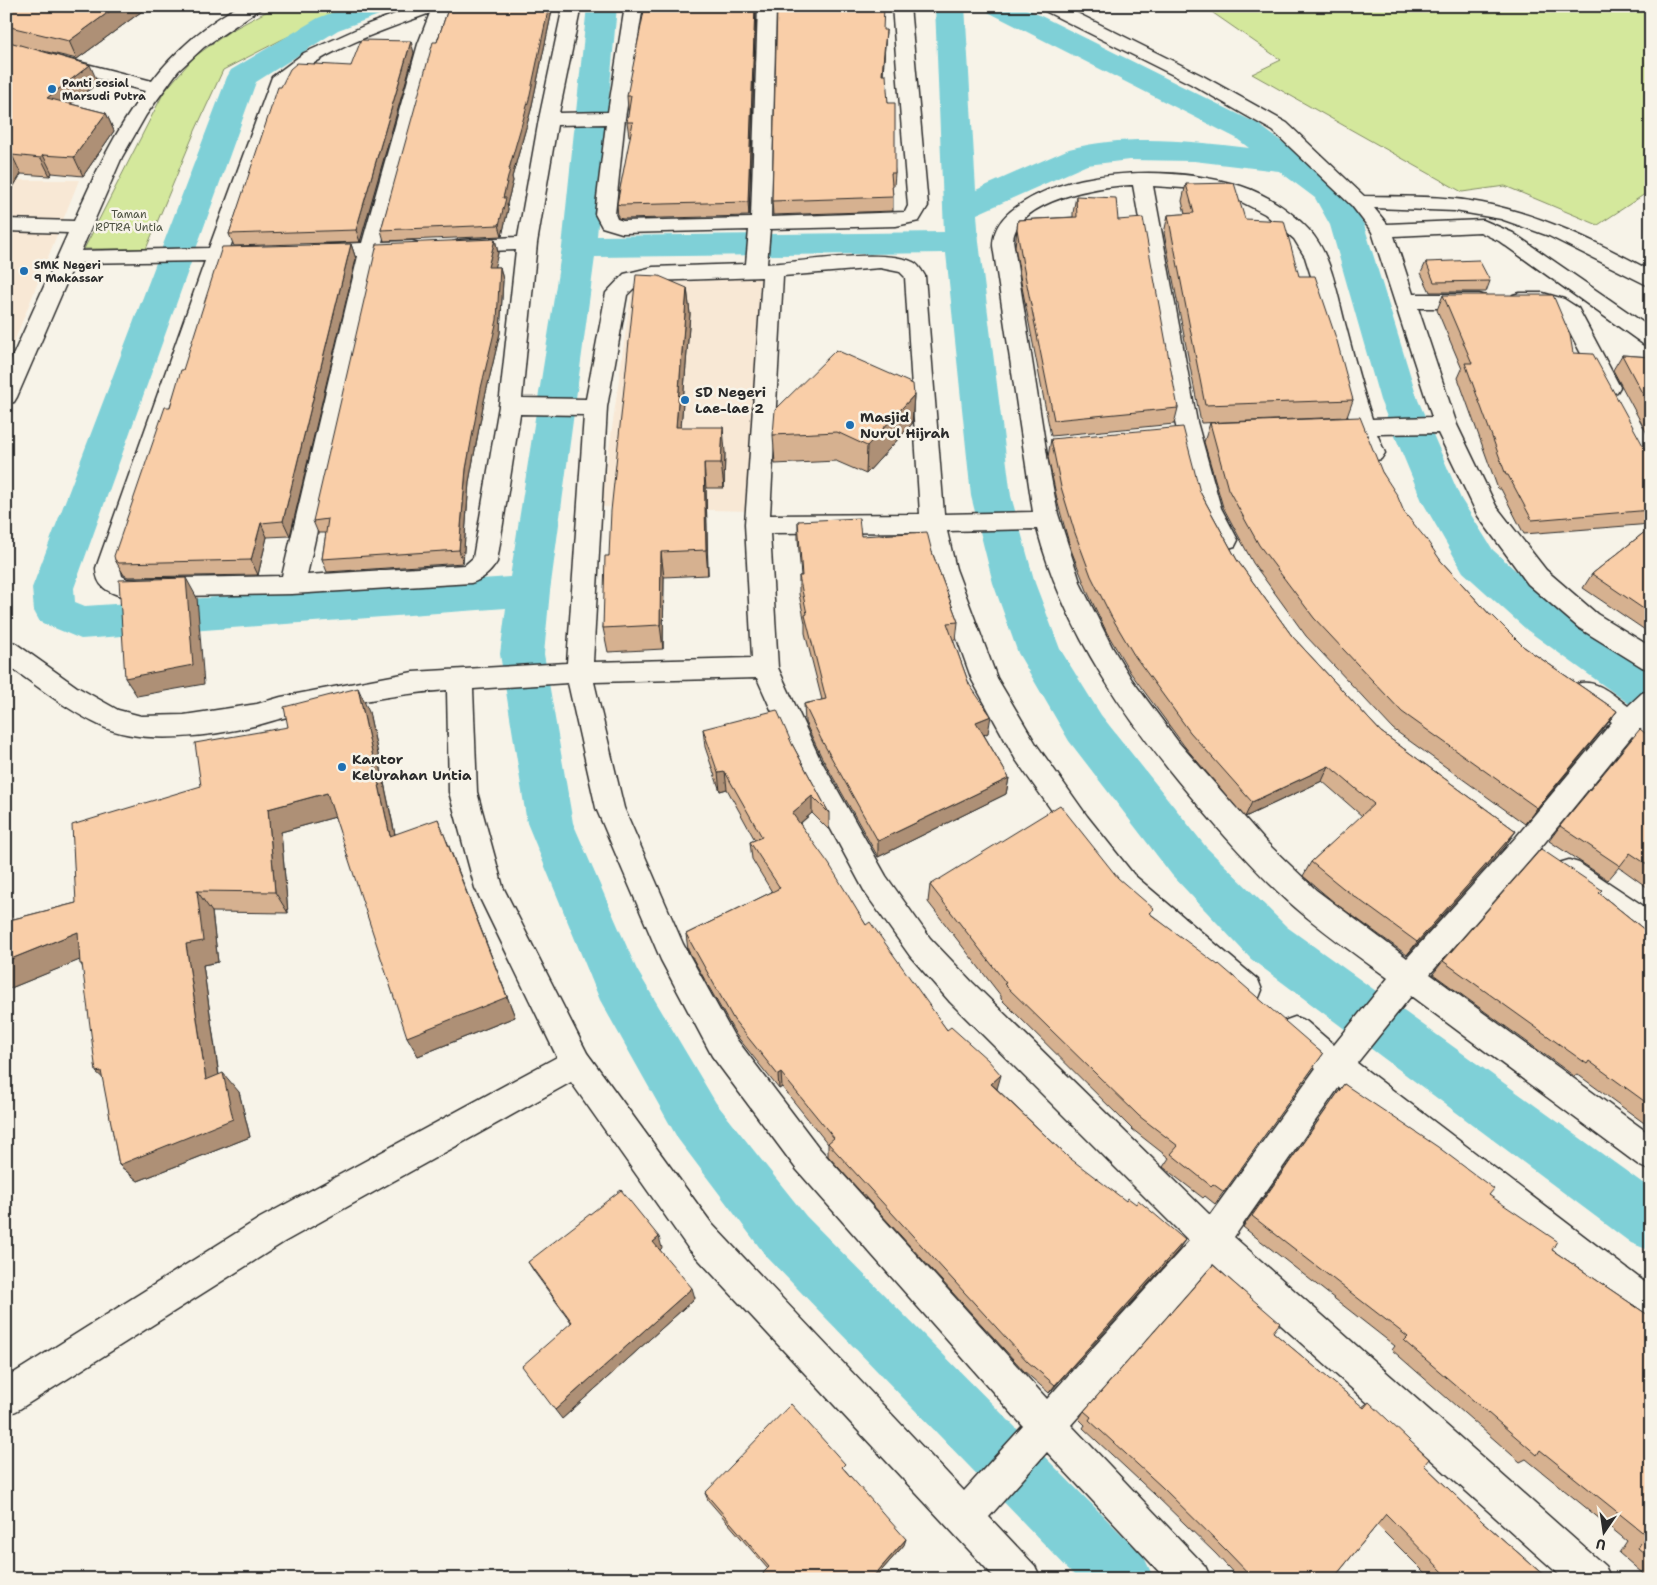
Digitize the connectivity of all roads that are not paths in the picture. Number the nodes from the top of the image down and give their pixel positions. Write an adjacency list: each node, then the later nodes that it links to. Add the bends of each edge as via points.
1 (255, 6): 12 (street, via 198,43 172,67)
2 (433, 6): 9 (street)
3 (441, 6): 22 (street, via 417,42)
4 (572, 6): 14 (street)
5 (634, 6): 13 (street)
6 (767, 6): 19 (street)
7 (901, 6): 19 (street, via 918,206 912,217)
8 (1048, 6): 16 (street, via 1196,80 1280,127)
9 (358, 36): 10 (street); 23 (street, via 312,55 278,81)
10 (387, 39)
11 (6, 48): 12 (street)
12 (156, 88): 18 (street, via 112,158)
13 (608, 118): 14 (street); 19 (street, via 605,214 609,223 622,227)
14 (548, 119): 21 (street)
15 (1142, 180): 34 (street, via 1193,182 1242,192 1270,207 1305,238 1319,269); 37 (street, via 1081,184 1057,192 1018,216 1004,234 1003,246 1043,447); 40 (street, via 1189,434 1209,508)
16 (1359, 202): 20 (street); 26 (street, via 1456,205 1500,214 1544,227 1606,254)
17 (6, 226): 18 (street)
18 (80, 227): 24 (street)
19 (760, 230): 25 (street)
20 (1382, 231): 27 (street); 28 (street, via 1483,226 1506,238)
21 (527, 243): 22 (street); 30 (street)
22 (370, 249): 23 (street); 41 (street)
23 (211, 255): 24 (street); 41 (street, via 108,568 108,577 124,588)
24 (69, 257): 29 (street)
25 (762, 267): 31 (street, via 653,274 631,279 617,293); 38 (street, via 880,262 907,267 914,276); 39 (street)
26 (1651, 280)
27 (1404, 301): 32 (street, via 1543,300 1557,304 1570,313); 33 (street)
28 (1651, 339)
29 (6, 397)
30 (510, 406): 31 (street); 41 (street, via 485,562 480,568 470,574)
31 (573, 407): 45 (street)
32 (1620, 408)
33 (1436, 425): 34 (street); 43 (street, via 1486,510 1537,577 1588,621)
34 (1362, 426): 35 (street); 36 (street)
35 (1323, 428)
36 (1380, 472)
37 (1047, 520): 38 (street); 51 (street, via 1080,613 1115,676 1162,741 1248,842)
38 (942, 523): 39 (street); 52 (street, via 944,569 985,680 1026,752 1076,824 1124,884 1272,1011)
39 (757, 524): 44 (street)
40 (1238, 562)
41 (292, 585)
42 (6, 650): 47 (street, via 68,694 111,719 141,726 184,726 257,715 413,682)
43 (1651, 660)
44 (764, 668): 45 (street); 55 (street, via 808,761 872,877 920,947 960,992)
45 (568, 673): 47 (street); 58 (street, via 610,808 671,951 724,1046 808,1159)
46 (1566, 678): 48 (street)
47 (471, 679): 53 (street, via 463,792 490,888)
48 (1643, 716): 49 (street)
49 (1519, 838): 50 (street); 51 (street)
50 (1651, 927)
51 (1401, 986): 52 (street); 54 (street)
52 (1340, 1061): 55 (street); 56 (street)
53 (576, 1063): 57 (street, via 272,1230); 59 (street, via 700,1236)
54 (1651, 1155)
55 (1212, 1240): 58 (street); 62 (street)
56 (1651, 1308)
57 (6, 1398)
58 (1036, 1438): 59 (street); 61 (street)
59 (973, 1507): 60 (street)
60 (1022, 1579)
61 (1192, 1579)
62 (1592, 1579)

